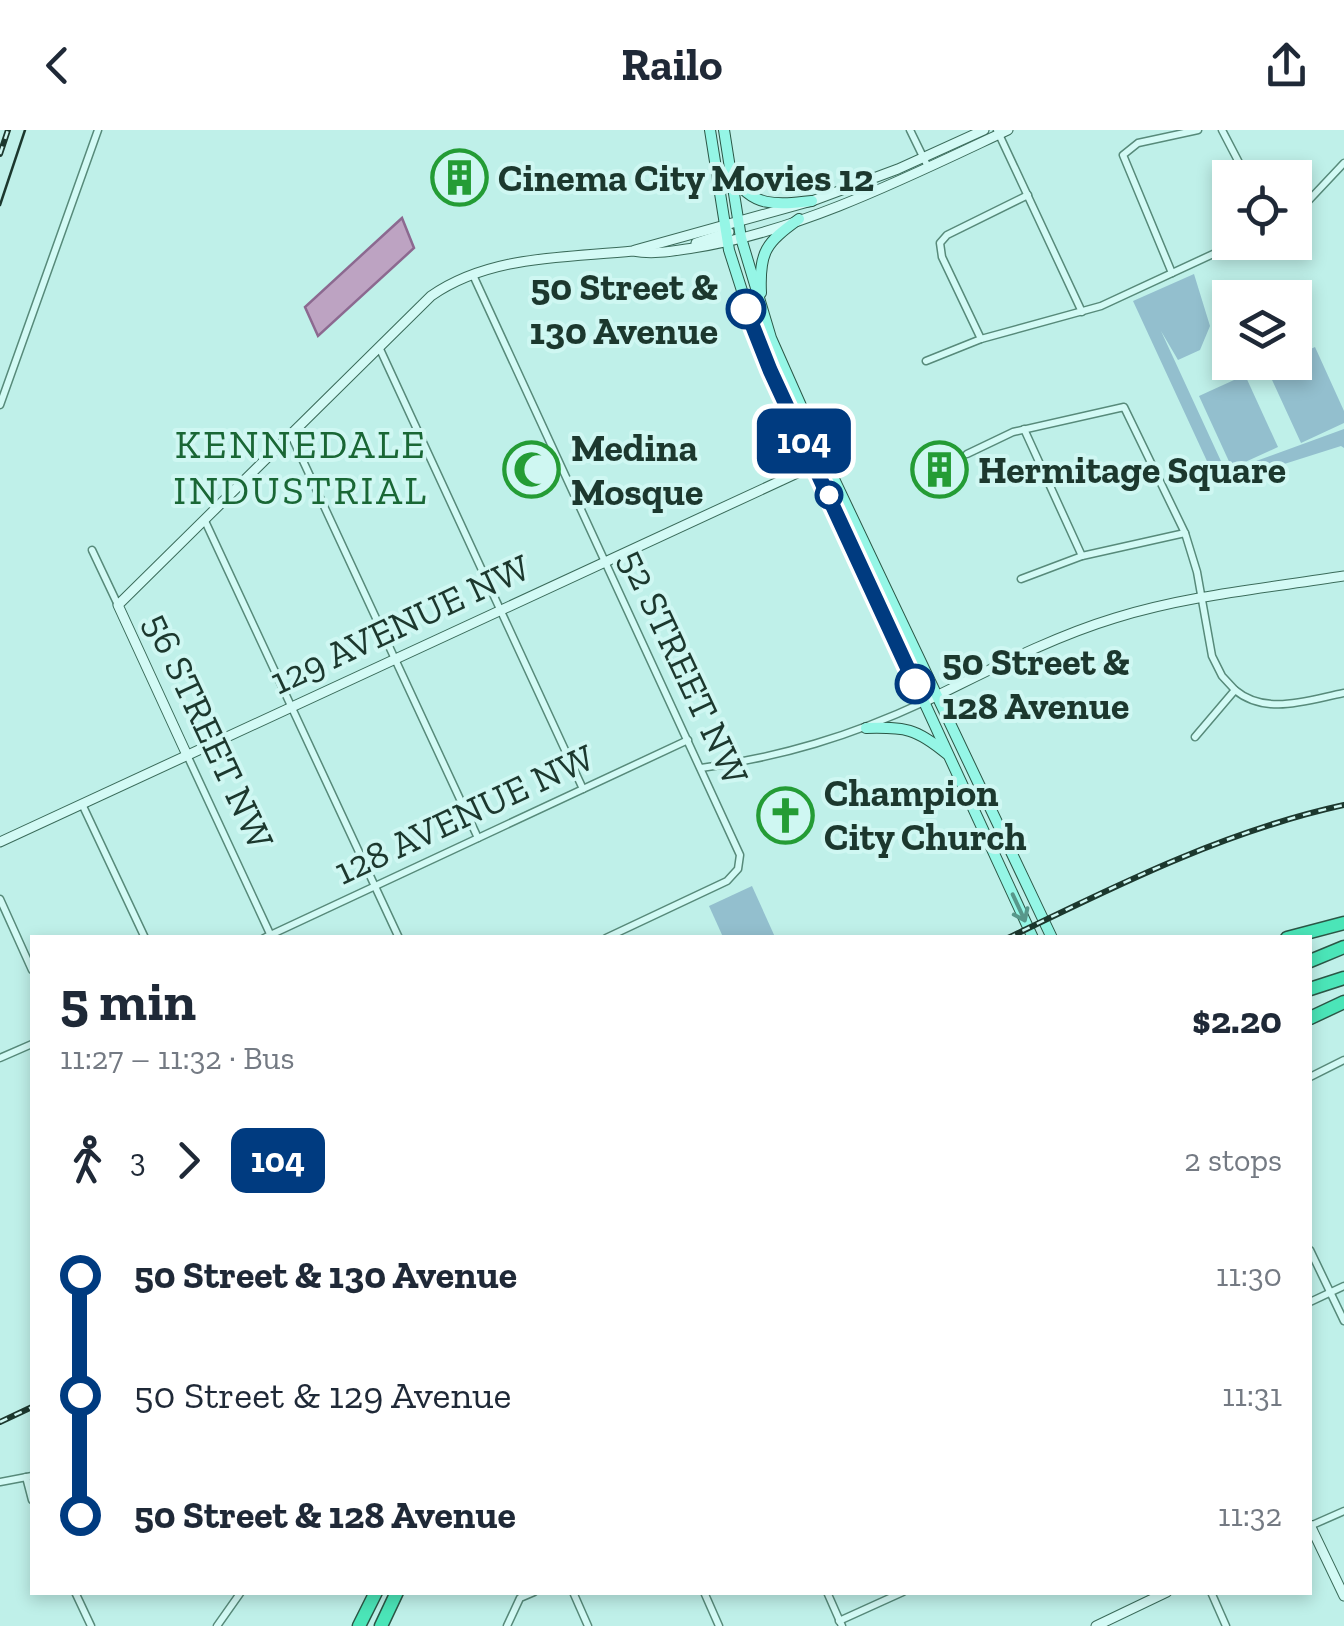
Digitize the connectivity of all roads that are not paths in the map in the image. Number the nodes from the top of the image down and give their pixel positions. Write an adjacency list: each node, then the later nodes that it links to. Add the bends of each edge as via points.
1 (98, 130): 29 (street)
2 (710, 130): 18 (main road)
3 (724, 130): 12 (main road)
4 (910, 130): 10 (street)
5 (984, 130): 10 (street)
6 (1198, 130): 22 (street, via 1125,151)
7 (1222, 130): 9 (street)
8 (1002, 131): 10 (street); 13 (street)
9 (1238, 160)
10 (926, 163): 15 (street); 16 (street)
11 (1344, 163): 14 (street)
12 (729, 167): 15 (main road, via 742,190 758,201); 17 (main road)
13 (1028, 196): 25 (street); 26 (street, via 940,243)
14 (1312, 198)
15 (812, 202): 17 (street)
16 (798, 219): 19 (street); 24 (main road, via 767,245 760,266)
17 (738, 224): 18 (street); 19 (main road)
18 (726, 234): 19 (street); 20 (street); 20 (street, via 685,249); 33 (main road, via 759,344)
19 (741, 238): 24 (main road)
20 (632, 252): 23 (street, via 532,260)
21 (1212, 254): 22 (street)
22 (1172, 273): 25 (street)
23 (472, 274): 27 (street, via 431,296); 38 (street, 52 STREET NW)
24 (762, 309): 33 (main road)
25 (1082, 312): 26 (street)
26 (981, 339): 28 (street)
27 (379, 347): 31 (street); 43 (street)
28 (926, 362)
29 (0, 406)
30 (1024, 429): 32 (street); 35 (street, via 1124,406); 37 (street)
31 (291, 434): 34 (street); 44 (street)
32 (968, 454)
33 (820, 462): 38 (street, 129 AVENUE NW); 47 (main road); 48 (main road)
34 (205, 520): 42 (street); 49 (street)
35 (1185, 534): 37 (street); 41 (street)
36 (92, 550): 42 (street, 56 STREET NW)
37 (1082, 556): 40 (street)
38 (606, 562): 43 (street, 129 AVENUE NW); 52 (street, 52 STREET NW)
39 (1344, 576): 41 (street)
40 (1021, 580)
41 (1203, 599): 45 (street, via 1215,664); 47 (street, via 1092,625)
42 (118, 605): 53 (street, 56 STREET NW)
43 (501, 611): 44 (street, 129 AVENUE NW); 56 (street)
44 (396, 658): 49 (street, 129 AVENUE NW); 58 (street)
45 (1235, 690): 46 (street, via 1272,705); 51 (street)
46 (1344, 693)
47 (936, 696): 48 (street); 69 (main road)
48 (924, 702): 50 (street); 54 (main road)
49 (292, 707): 53 (street, 129 AVENUE NW); 60 (street)
50 (866, 728): 54 (main road, via 914,730); 55 (street, via 776,756)
51 (1196, 737)
52 (688, 740): 55 (street, 52 STREET NW); 56 (street, 128 AVENUE NW)
53 (187, 755): 57 (street, 129 AVENUE NW); 64 (street, 56 STREET NW)
54 (949, 756): 68 (main road, one-way to 68)
55 (701, 768): 67 (street, 52 STREET NW, via 740,867 727,881)
56 (583, 789): 58 (street, 128 AVENUE NW)
57 (82, 804): 59 (street, 129 AVENUE NW); 63 (street)
58 (478, 838): 60 (street, 128 AVENUE NW)
59 (0, 842)
60 (375, 886): 65 (street, 128 AVENUE NW); 66 (street)
61 (0, 898): 73 (street)
62 (1344, 923): 70 (highway)
63 (143, 935)
64 (268, 935)
65 (270, 935)
66 (398, 935)
67 (612, 935)
68 (1032, 935)
69 (1051, 935)
70 (1298, 935)
71 (1344, 947): 72 (highway)
72 (1312, 959)
73 (30, 966)
74 (1344, 978): 75 (highway)
75 (1312, 988)
76 (1344, 1002): 77 (highway)
77 (1312, 1017)
78 (30, 1045): 79 (street)
79 (0, 1058)
80 (1344, 1060): 81 (street)
81 (1312, 1075)
82 (1312, 1254): 84 (street)
83 (1344, 1286): 84 (street)
84 (1330, 1293): 85 (street); 86 (street)
85 (1312, 1301)
86 (1344, 1321)
87 (29, 1476): 88 (street)
88 (0, 1482)
89 (1344, 1511): 90 (street)
90 (1312, 1524)
91 (1312, 1529): 103 (street)
92 (76, 1595): 106 (street)
93 (239, 1595): 107 (street)
94 (374, 1595): 108 (highway)
95 (396, 1595): 109 (highway)
96 (527, 1595): 110 (street)
97 (573, 1595): 111 (street)
98 (705, 1595): 112 (street)
99 (827, 1595): 104 (street)
100 (897, 1595): 104 (street)
101 (1161, 1595): 105 (street)
102 (1211, 1595): 113 (street)
103 (1344, 1596)
104 (840, 1623)
105 (1100, 1625)
106 (90, 1626)
107 (217, 1626)
108 (359, 1626)
109 (380, 1626)
110 (507, 1626)
111 (588, 1626)
112 (719, 1626)
113 (1226, 1626)

